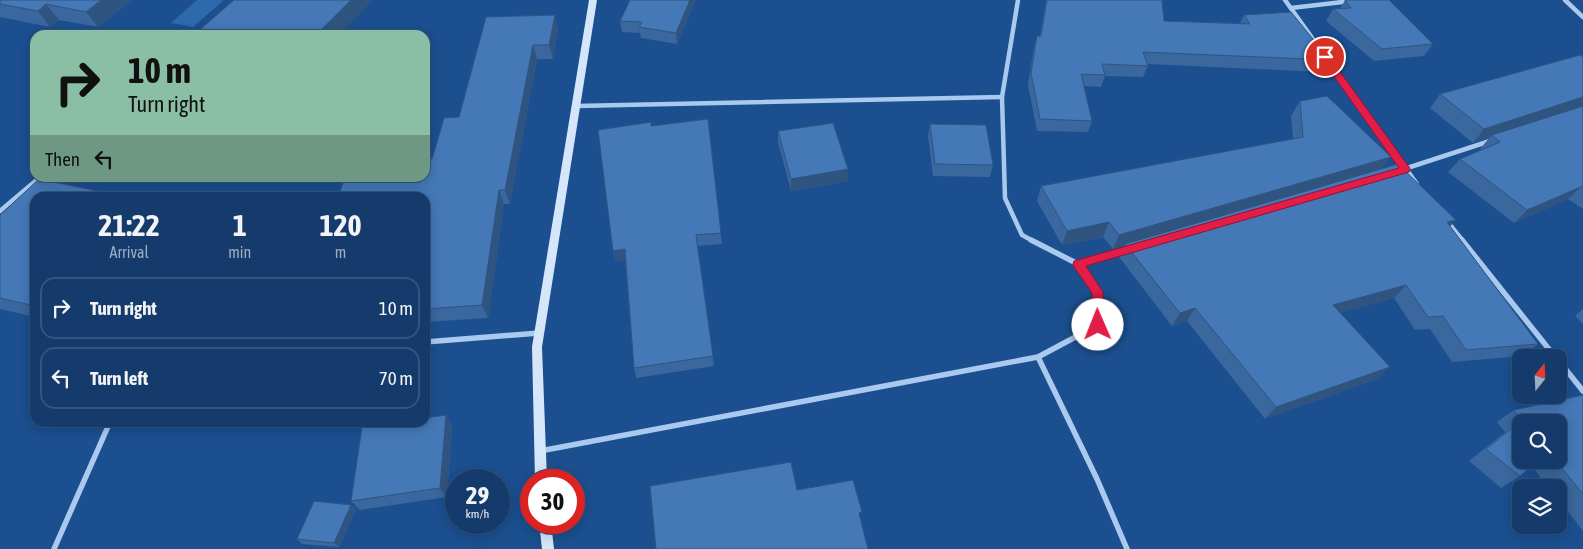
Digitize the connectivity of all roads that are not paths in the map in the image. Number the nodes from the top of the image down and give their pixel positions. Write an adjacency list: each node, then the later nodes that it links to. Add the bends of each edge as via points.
1 (593, 0): 11 (street)
2 (1018, 0): 10 (street)
3 (1285, 0): 6 (street)
4 (1360, 0): 6 (street)
5 (1565, 0): 7 (street)
6 (1291, 8): 8 (street)
7 (1583, 17)
8 (1319, 48)
9 (1325, 57): 13 (street)
10 (1002, 97): 11 (street); 20 (street, via 1006,198 1022,234)
11 (576, 106): 21 (street)
12 (1499, 138): 13 (street)
13 (1405, 169): 14 (street); 16 (street)
14 (1396, 172)
15 (34, 182): 17 (street)
16 (1423, 192)
17 (0, 212)
18 (1442, 214): 23 (street)
19 (1134, 248): 20 (street)
20 (1078, 264): 24 (street, via 1098,292 1098,325)
21 (540, 333): 22 (street); 28 (street, via 537,347)
22 (430, 342)
23 (1549, 349)
24 (1038, 357): 28 (street); 33 (street)
25 (1568, 372): 26 (street)
26 (1583, 391)
27 (108, 427): 31 (street)
28 (540, 451): 29 (street)
29 (541, 469)
30 (546, 534): 32 (street)
31 (54, 549)
32 (548, 549)
33 (1127, 549)

